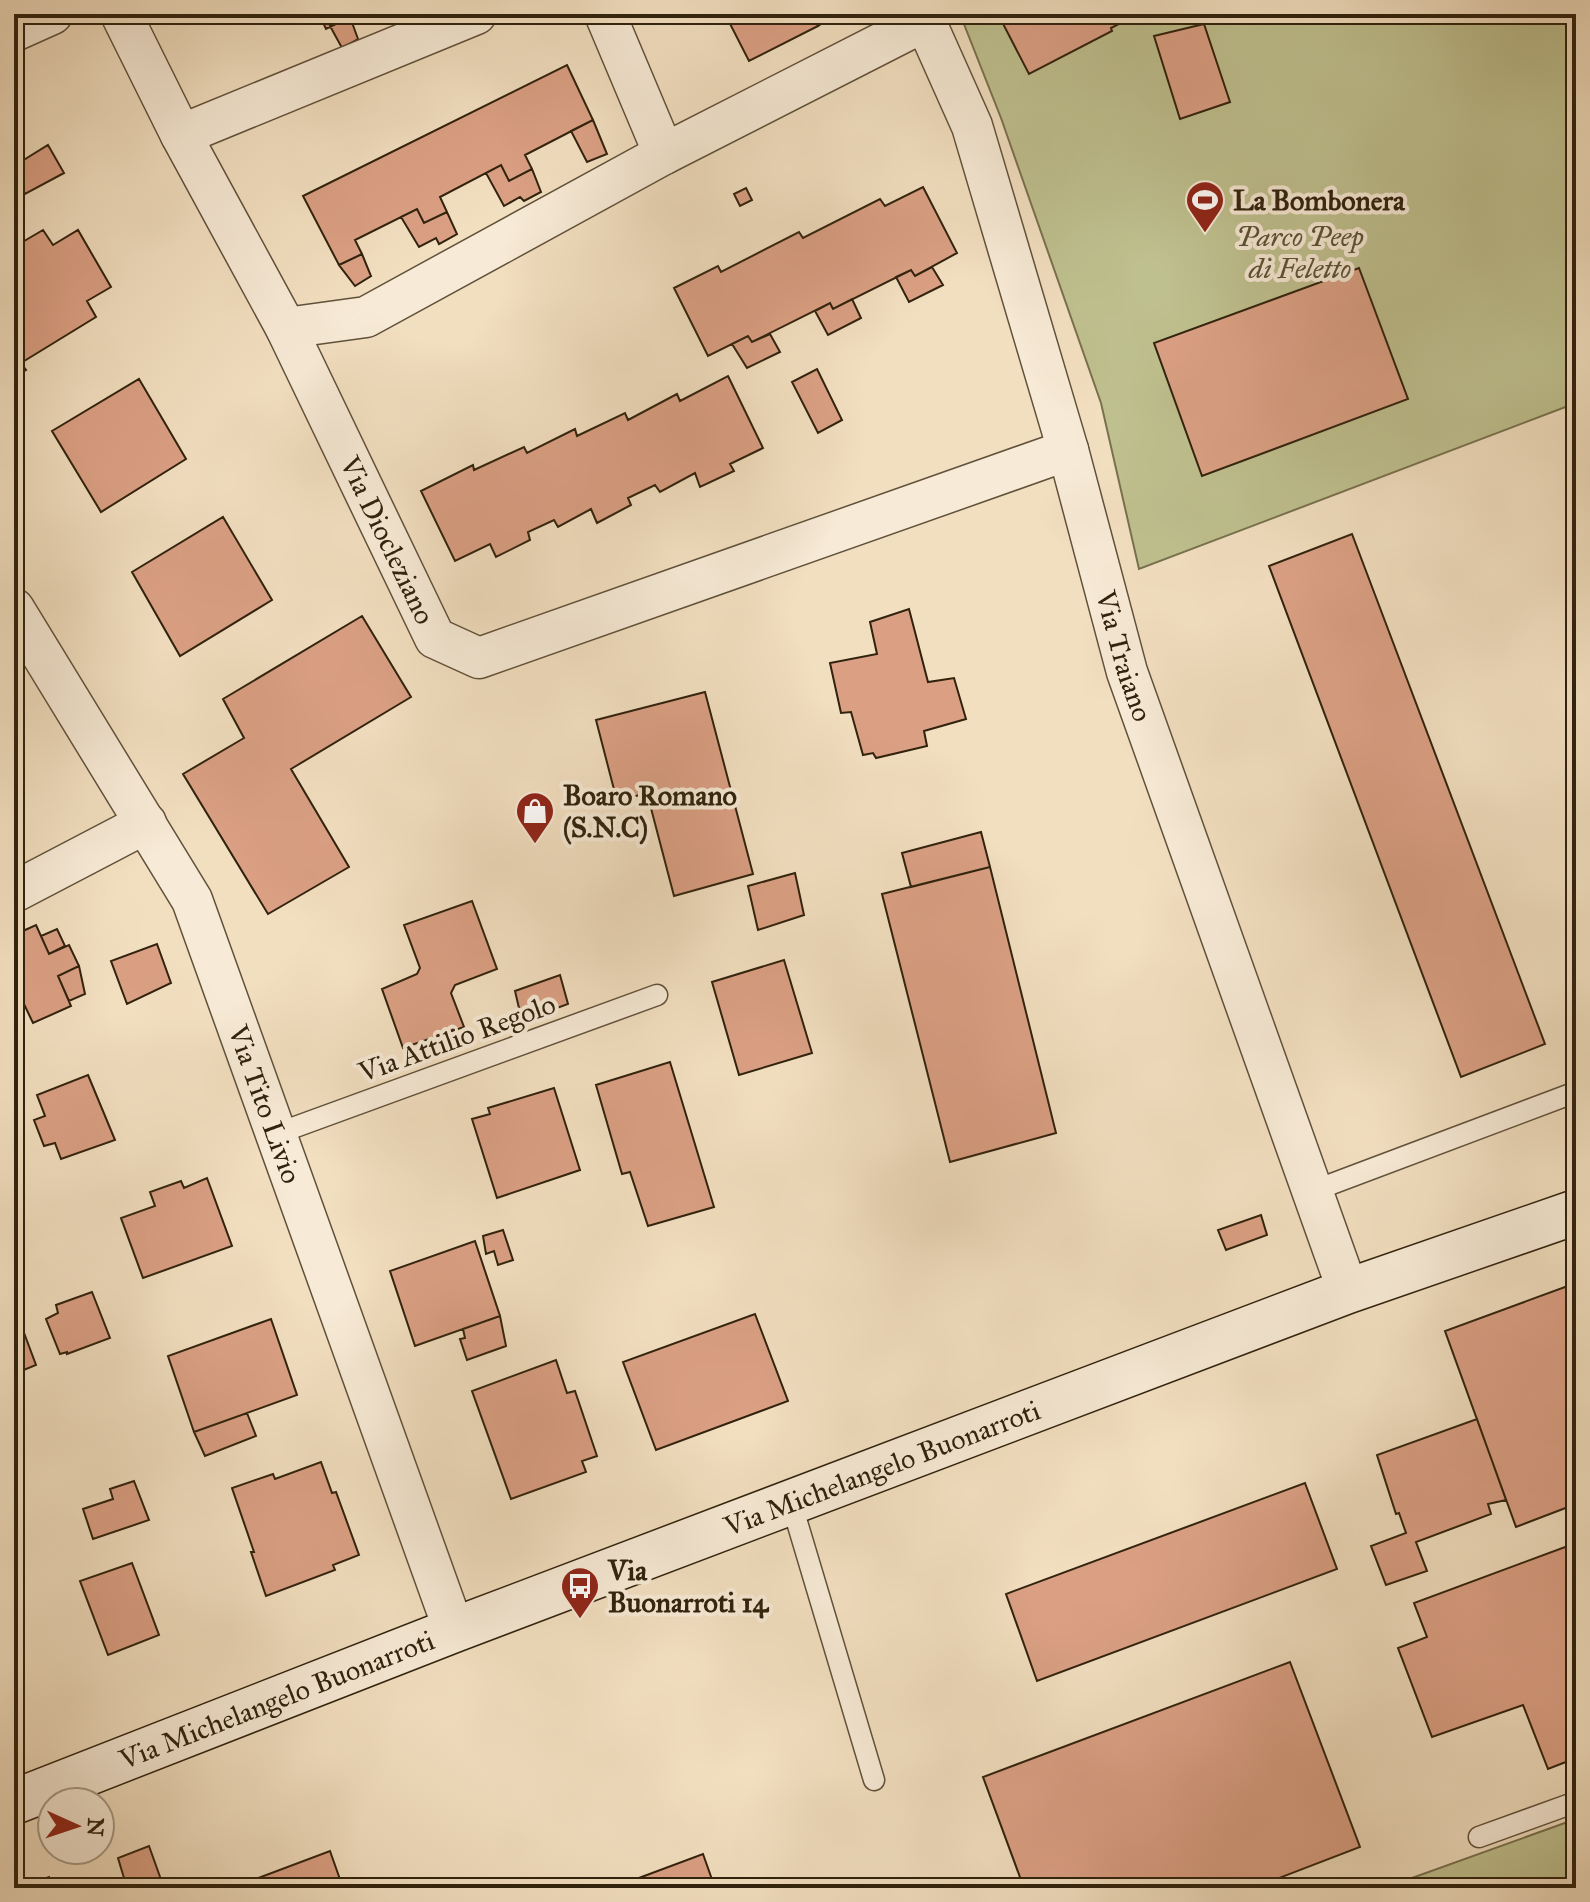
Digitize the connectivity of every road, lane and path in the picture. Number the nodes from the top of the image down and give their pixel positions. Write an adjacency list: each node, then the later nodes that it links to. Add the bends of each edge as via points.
1 (52, 14): 6 (street)
2 (121, 14): 7 (street, Via Diocleziano)
3 (476, 14): 7 (street)
4 (605, 14): 8 (street)
5 (924, 17): 8 (street); 10 (street, Via Traiano, via 972,126)
6 (14, 31)
7 (181, 135): 9 (street, Via Diocleziano)
8 (664, 154): 9 (street, via 366,317)
9 (286, 328): 10 (street, Via Diocleziano, via 435,638 479,658)
10 (1068, 450): 17 (street, Via Traiano, via 1127,672)
11 (14, 609): 12 (street, Via Tito Livio)
12 (146, 823): 13 (street); 16 (street, Via Tito Livio, via 192,900)
13 (14, 892)
14 (657, 995): 16 (lane, Via Attilio Regolo)
15 (1576, 1092): 17 (lane)
16 (276, 1134): 21 (street, Via Tito Livio)
17 (1313, 1191): 19 (street, Via Traiano)
18 (1576, 1212): 19 (street, Via Michelangelo Buonarroti)
19 (1348, 1291): 20 (street, Via Michelangelo Buonarroti)
20 (791, 1502): 21 (street, Via Michelangelo Buonarroti); 22 (lane)
21 (454, 1630): 23 (street, Via Michelangelo Buonarroti)
22 (874, 1780)
23 (14, 1802)
24 (1576, 1802): 25 (lane)
25 (1479, 1837)

